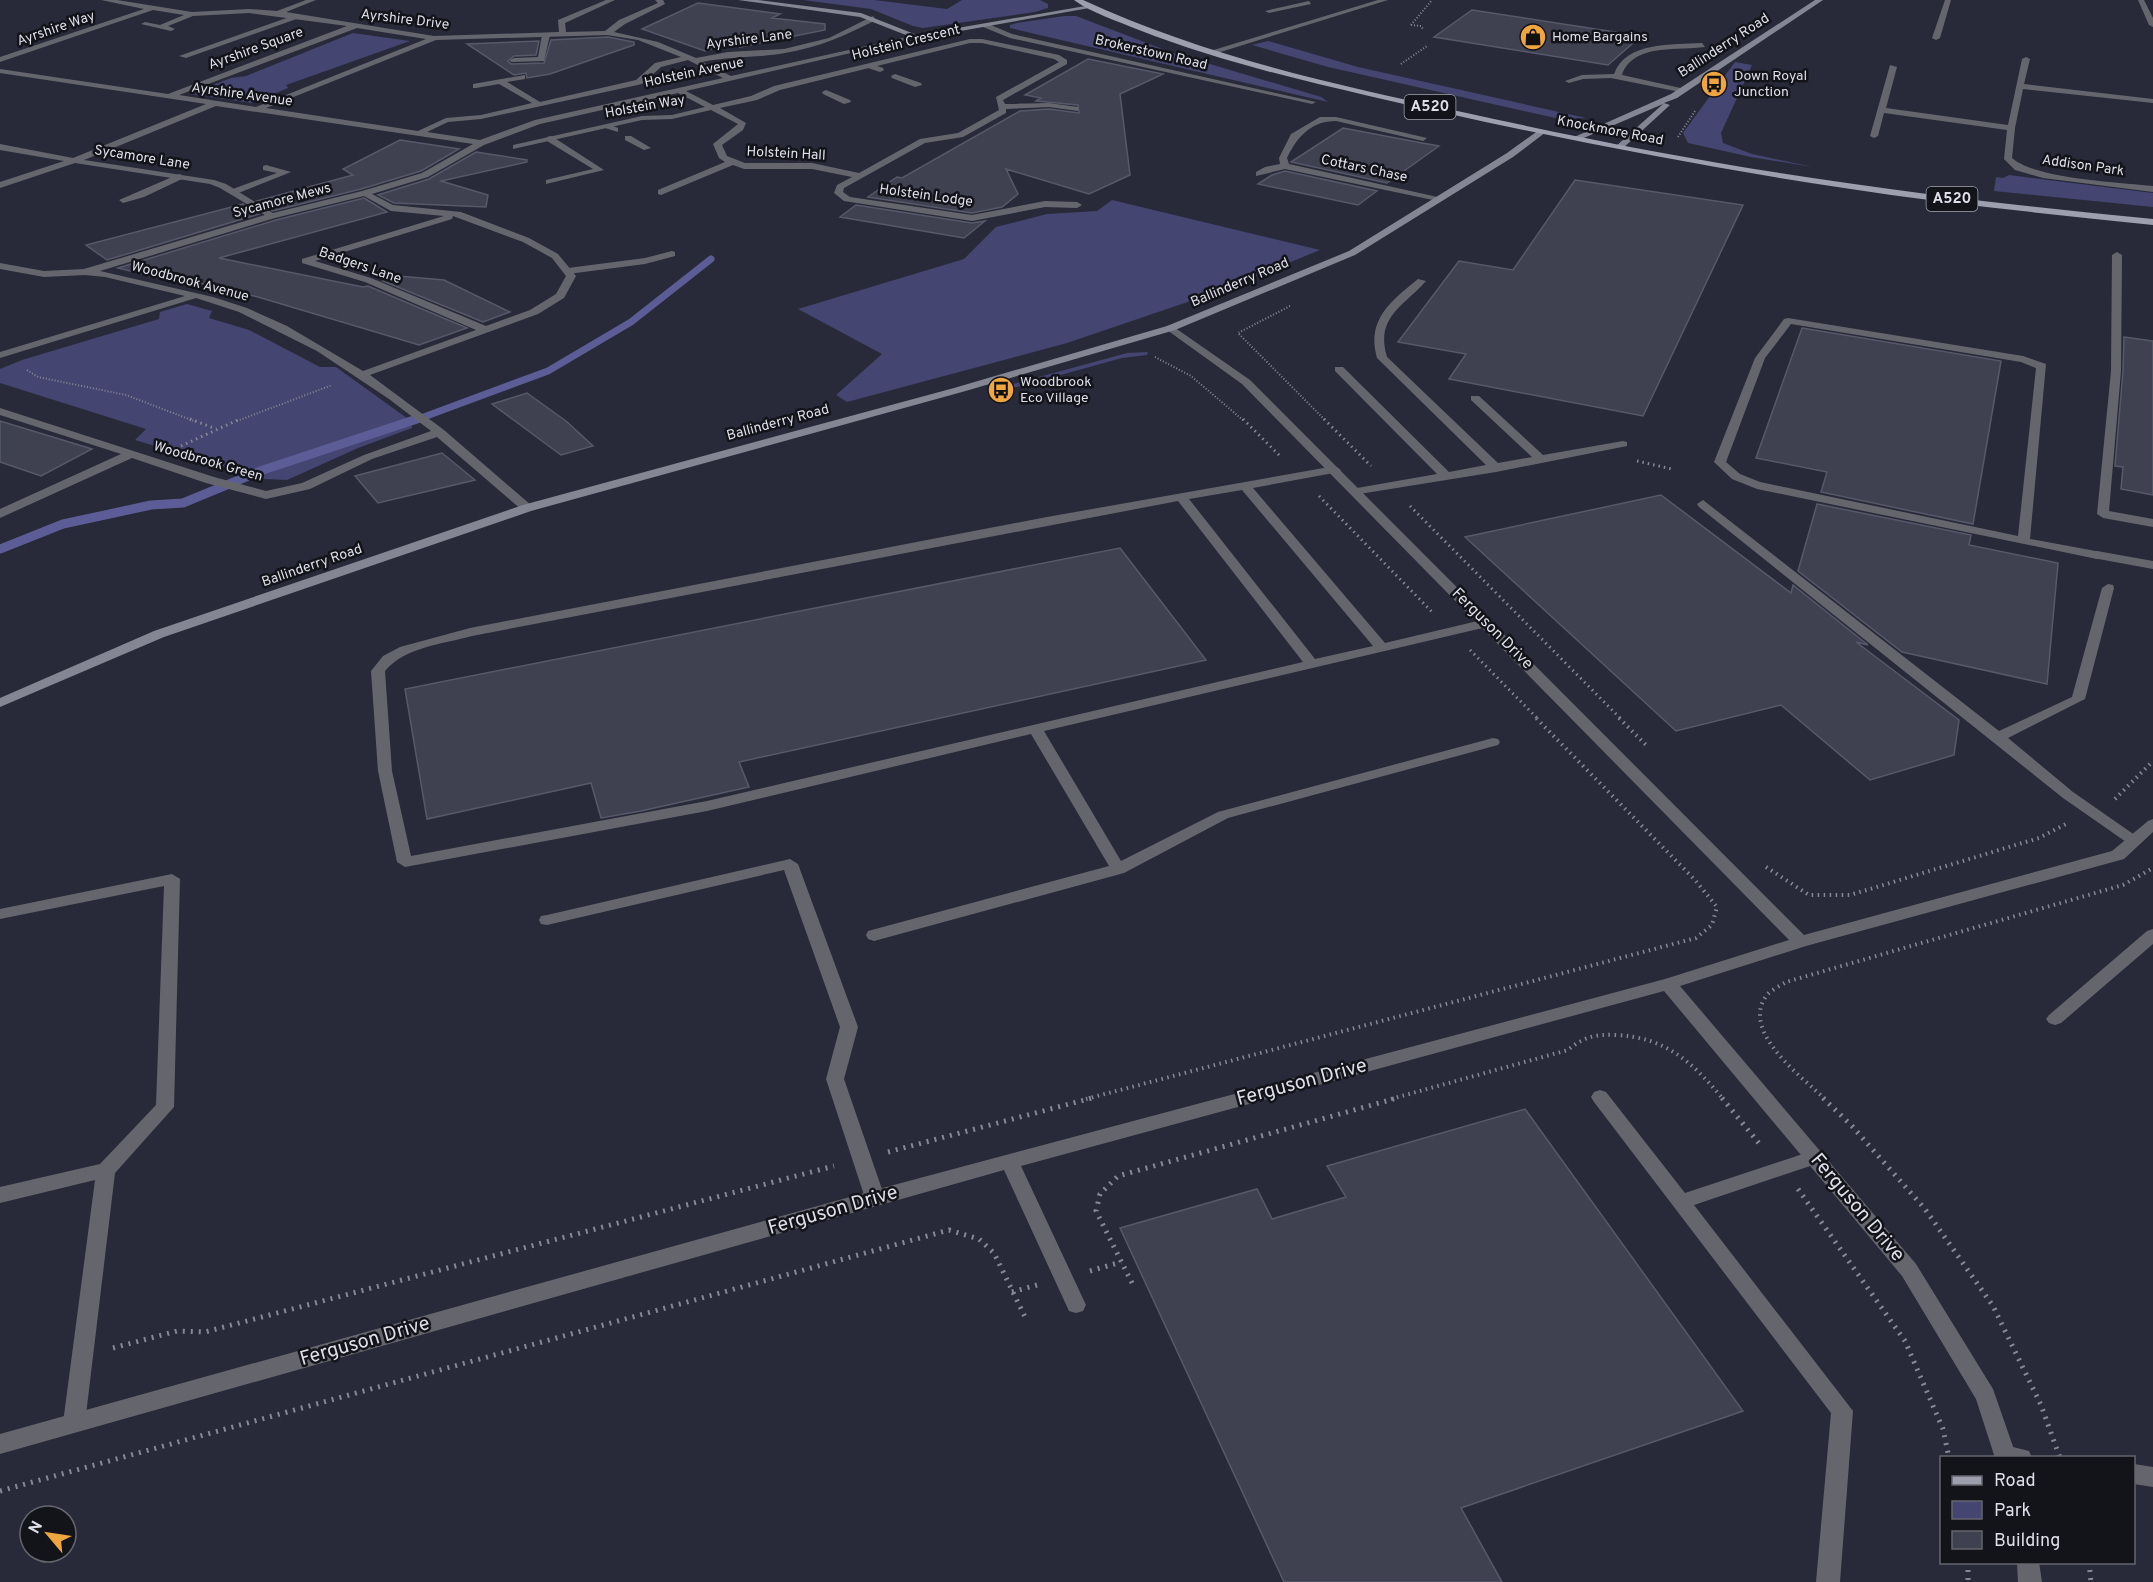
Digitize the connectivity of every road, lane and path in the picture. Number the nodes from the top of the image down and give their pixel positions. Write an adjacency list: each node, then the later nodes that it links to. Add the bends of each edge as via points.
1 (104, 0): 14 (street, Ayrshire Drive)
2 (313, 0): 17 (street)
3 (612, 0): 30 (street, via 561,22)
4 (658, 0): 29 (street, via 663,3)
5 (741, 0): 20 (main road)
6 (1077, 0): 13 (main road, Knockmore Road / A520)
7 (1385, 0): 21 (street)
8 (1432, 0): 27 (path, via 1410,24)
9 (1820, 0): 61 (main road, Ballinderry Road)
10 (1948, 0): 34 (street)
11 (2141, 0): 24 (street)
12 (1309, 3): 15 (street)
13 (1091, 7): 23 (main road); 37 (main road, Knockmore Road / A520)
14 (153, 8): 18 (street, Ayrshire Drive); 41 (street, Ayrshire Way)
15 (1288, 8): 16 (street); 21 (street)
16 (1269, 11)
17 (277, 13): 18 (street, Ayrshire Drive); 19 (street, Ayrshire Drive)
18 (192, 14): 25 (street)
19 (298, 17): 26 (street, Ayrshire Drive); 38 (street)
20 (873, 18): 32 (main road); 39 (street, Ayrshire Lane, via 831,40 784,51)
21 (1320, 18): 37 (street)
22 (145, 24): 25 (street)
23 (986, 24): 32 (main road); 64 (street, Brokerstown Road, via 1010,36)
24 (2153, 25)
25 (163, 26): 28 (street)
26 (355, 26): 33 (street, Ayrshire Drive); 62 (street, Ayrshire Square)
27 (1423, 29)
28 (173, 30)
29 (607, 33): 30 (street, Ayrshire Drive); 39 (street, Ayrshire Drive, via 632,34)
30 (563, 34): 31 (street, Ayrshire Drive)
31 (546, 35): 33 (street, Ayrshire Drive); 42 (street, via 541,59)
32 (916, 37): 51 (street, Holstein Avenue)
33 (434, 38): 72 (street)
34 (1936, 38)
35 (1702, 45): 50 (street, via 1639,51 1620,68)
36 (1427, 46): 43 (path)
37 (1211, 52): 75 (main road, Knockmore Road / A520, via 1337,87)
38 (183, 56)
39 (691, 59): 51 (street, Ayrshire Drive); 67 (street, Ayrshire Lane, via 658,65 639,82)
40 (2025, 59): 58 (street, Addison Park)
41 (0, 60)
42 (514, 60)
43 (1401, 64)
44 (871, 66): 46 (street); 54 (street, Holstein Crescent); 68 (street, Holstein Crescent, via 970,41 1056,57 1064,62 999,99)
45 (1893, 67): 73 (street)
46 (880, 69)
47 (0, 71): 62 (street, Ayrshire Avenue)
48 (895, 76): 55 (street)
49 (522, 77): 52 (street)
50 (1617, 78): 53 (street); 61 (street)
51 (730, 79): 59 (street, Holstein Avenue)
52 (500, 81): 56 (street); 67 (street)
53 (1569, 81)
54 (803, 82): 57 (street); 70 (street, Holstein Crescent)
55 (918, 85)
56 (476, 86)
57 (812, 86)
58 (2019, 86): 65 (street); 74 (street, Addison Park)
59 (678, 90): 70 (street, Holstein Hall); 83 (street, Holstein Avenue, via 538,122)
60 (826, 92): 63 (street)
61 (1678, 93): 80 (main road, Ballinderry Road); 86 (main road, Ballinderry Road)
62 (166, 97): 66 (street, Ayrshire Avenue)
63 (847, 102)
64 (1312, 102)
65 (2153, 102)
66 (213, 104): 72 (street, Ayrshire Avenue); 88 (street)
67 (540, 105): 76 (street, Ayrshire Lane, via 446,120)
68 (1002, 107): 71 (street, via 1049,105); 93 (street, Holstein Crescent, via 1003,111 960,135 923,141)
69 (1697, 107): 81 (path)
70 (709, 108): 82 (street, Holstein Way, via 672,117 642,118); 89 (street, Holstein Hall, via 742,123 717,144 723,158)
71 (1075, 109)
72 (255, 110): 76 (street, Ayrshire Avenue)
73 (1883, 110): 74 (street); 77 (street)
74 (2011, 128): 97 (street, Addison Park, via 2008,159 2018,168 2043,175)
75 (1542, 132): 80 (main road, Knockmore Road / A520); 101 (main road, Ballinderry Road)
76 (418, 134): 83 (street, Ayrshire Avenue)
77 (1874, 136)
78 (628, 138): 87 (street)
79 (1422, 138): 90 (street, via 1323,119 1290,141 1282,158)
80 (1576, 138): 86 (main road, Knockmore Road / A520)
81 (1677, 139)
82 (550, 140): 85 (street, Holstein Way); 95 (street, via 600,170)
83 (481, 143): 100 (street, Sycamore Mews, via 425,175)
84 (0, 147): 88 (street, Sycamore Lane)
85 (516, 147)
86 (1618, 147): 106 (main road, Knockmore Road / A520, via 1815,181)
87 (647, 148)
88 (74, 160): 94 (street, Sycamore Lane); 96 (street)
89 (732, 162): 93 (street, Holstein Hall, via 771,168 812,166); 99 (street)
90 (1286, 166): 92 (street, Cottars Chase); 101 (street, Cottars Chase)
91 (266, 168): 98 (street, via 287,172)
92 (1258, 174)
93 (860, 176): 103 (street, Holstein Lodge, via 840,187 838,193 847,199 972,218 1044,200)
94 (179, 177): 98 (street, Sycamore Lane, via 217,184); 102 (street)
95 (549, 182)
96 (0, 185)
97 (2153, 189)
98 (233, 192): 105 (street, Sycamore Lane)
99 (661, 192)
100 (365, 194): 104 (street, via 391,208); 105 (street, Sycamore Mews)
101 (1438, 198): 115 (main road, Ballinderry Road, via 1352,253)
102 (123, 200)
103 (1077, 205)
104 (458, 214): 110 (street, via 526,240 555,256); 116 (street, Badgers Lane, via 305,261 368,280)
105 (272, 216): 111 (street, Sycamore Mews)
106 (2153, 222)
107 (672, 254): 110 (street)
108 (2117, 255): 140 (street, via 2116,371 2103,514)
109 (0, 266): 111 (street, Woodbrook Avenue, via 44,274)
110 (568, 271): 116 (street, via 572,276 560,296 534,312)
111 (85, 272): 113 (street, Woodbrook Avenue)
112 (1421, 281): 129 (street, via 1379,327 1382,358)
113 (195, 296): 117 (street); 120 (street, Woodbrook Avenue, via 241,309 304,338)
114 (1295, 303): 134 (path, via 1238,333)
115 (1171, 328): 130 (street, Ferguson Drive, via 1246,382); 138 (main road, Ballinderry Road)
116 (486, 330): 120 (street)
117 (3, 355): 123 (path, via 38,377 126,395)
118 (1146, 357): 132 (path, via 1179,367 1230,406)
119 (1339, 369): 131 (street)
120 (364, 374): 123 (path, via 260,410); 124 (street, Woodbrook Avenue)
121 (1475, 398): 127 (street)
122 (0, 411): 126 (street, Woodbrook Green)
123 (217, 430): 128 (path)
124 (440, 432): 128 (street, Woodbrook Green, via 368,457 306,486 266,495); 138 (street, Woodbrook Avenue)
125 (1623, 444): 127 (street)
126 (129, 454): 128 (street, Woodbrook Green); 139 (street)
127 (1541, 459): 129 (street)
128 (149, 461)
129 (1496, 468): 131 (street)
130 (1335, 470): 132 (street); 135 (street, Ferguson Drive)
131 (1446, 476): 134 (street)
132 (1299, 477): 133 (street); 145 (path)
133 (1245, 486): 136 (street); 146 (street)
134 (1390, 486): 135 (street); 152 (path)
135 (1357, 492): 144 (street, Ferguson Drive)
136 (1181, 497): 147 (street); 149 (street, via 470,632 405,650 387,659 378,671 385,771 405,862 707,806)
137 (1703, 504): 150 (street)
138 (527, 508): 148 (main road, Ballinderry Road, via 159,634)
139 (0, 514)
140 (2153, 523)
141 (2024, 541): 141 (street, via 2042,366 2023,359 1788,321 1760,358 1720,462 1727,471 1757,485); 142 (street)
142 (2153, 565)
143 (2108, 588): 150 (street, via 2078,699)
144 (1486, 623): 145 (street); 164 (street, Ferguson Drive)
145 (1451, 631): 146 (street); 169 (path, via 1695,880 1717,907 1712,925 1696,938)
146 (1382, 648): 147 (street)
147 (1312, 664): 149 (street)
148 (0, 703)
149 (1036, 730): 158 (street)
150 (1998, 737): 154 (street)
151 (1493, 742): 158 (street, via 1222,815)
152 (1649, 748)
153 (2153, 761): 154 (path, via 2115,800)
154 (2092, 811): 156 (street); 157 (path, via 2039,838 1850,895 1809,895)
155 (2153, 824): 156 (street, Ferguson Drive)
156 (2134, 841): 164 (street, Ferguson Drive, via 2118,855)
157 (1766, 867)
158 (1118, 868): 162 (street)
159 (2153, 868): 184 (path, via 2123,885 1786,982 1767,994 1761,1007 1760,1028 1778,1054 1852,1126 1924,1209 1993,1306 2041,1405)
160 (0, 914): 172 (street, via 172,879 165,1107)
161 (547, 920): 169 (street, via 790,864 849,1027 835,1079)
162 (874, 935)
163 (2153, 935): 166 (street)
164 (1801, 942): 165 (street, Ferguson Drive)
165 (1668, 984): 168 (street, Ferguson Drive); 170 (street, Ferguson Drive)
166 (2055, 1019)
167 (1600, 1097): 175 (street)
168 (1815, 1157): 171 (street); 183 (street, Ferguson Drive, via 1909,1270 1986,1396)
169 (862, 1159): 174 (street); 179 (path, via 205,1332 177,1331)
170 (1010, 1162): 174 (street, Ferguson Drive); 177 (street)
171 (1780, 1168): 175 (street); 176 (path, via 1703,1077 1671,1049 1637,1036 1604,1034 1581,1038 1568,1050 1118,1176 1100,1194 1096,1211); 182 (path, via 1814,1209 1905,1341 1943,1429)
172 (106, 1170): 173 (street); 179 (street)
173 (0, 1195)
174 (875, 1198): 180 (street, Ferguson Drive)
175 (1681, 1202): 191 (street, via 1842,1411)
176 (1132, 1283)
177 (1076, 1305)
178 (1026, 1319): 187 (path, via 994,1253 979,1239 949,1230)
179 (83, 1356): 180 (street)
180 (74, 1423): 181 (street, Ferguson Drive)
181 (0, 1444)
182 (1949, 1456)
183 (2011, 1456)
184 (2059, 1456)
185 (2135, 1474): 186 (street)
186 (2153, 1477)
187 (0, 1491)
188 (1968, 1564): 192 (path)
189 (2028, 1564): 193 (street)
190 (2089, 1564): 194 (path)
191 (1828, 1582)
192 (1968, 1582)
193 (2030, 1582)
194 (2091, 1582)

